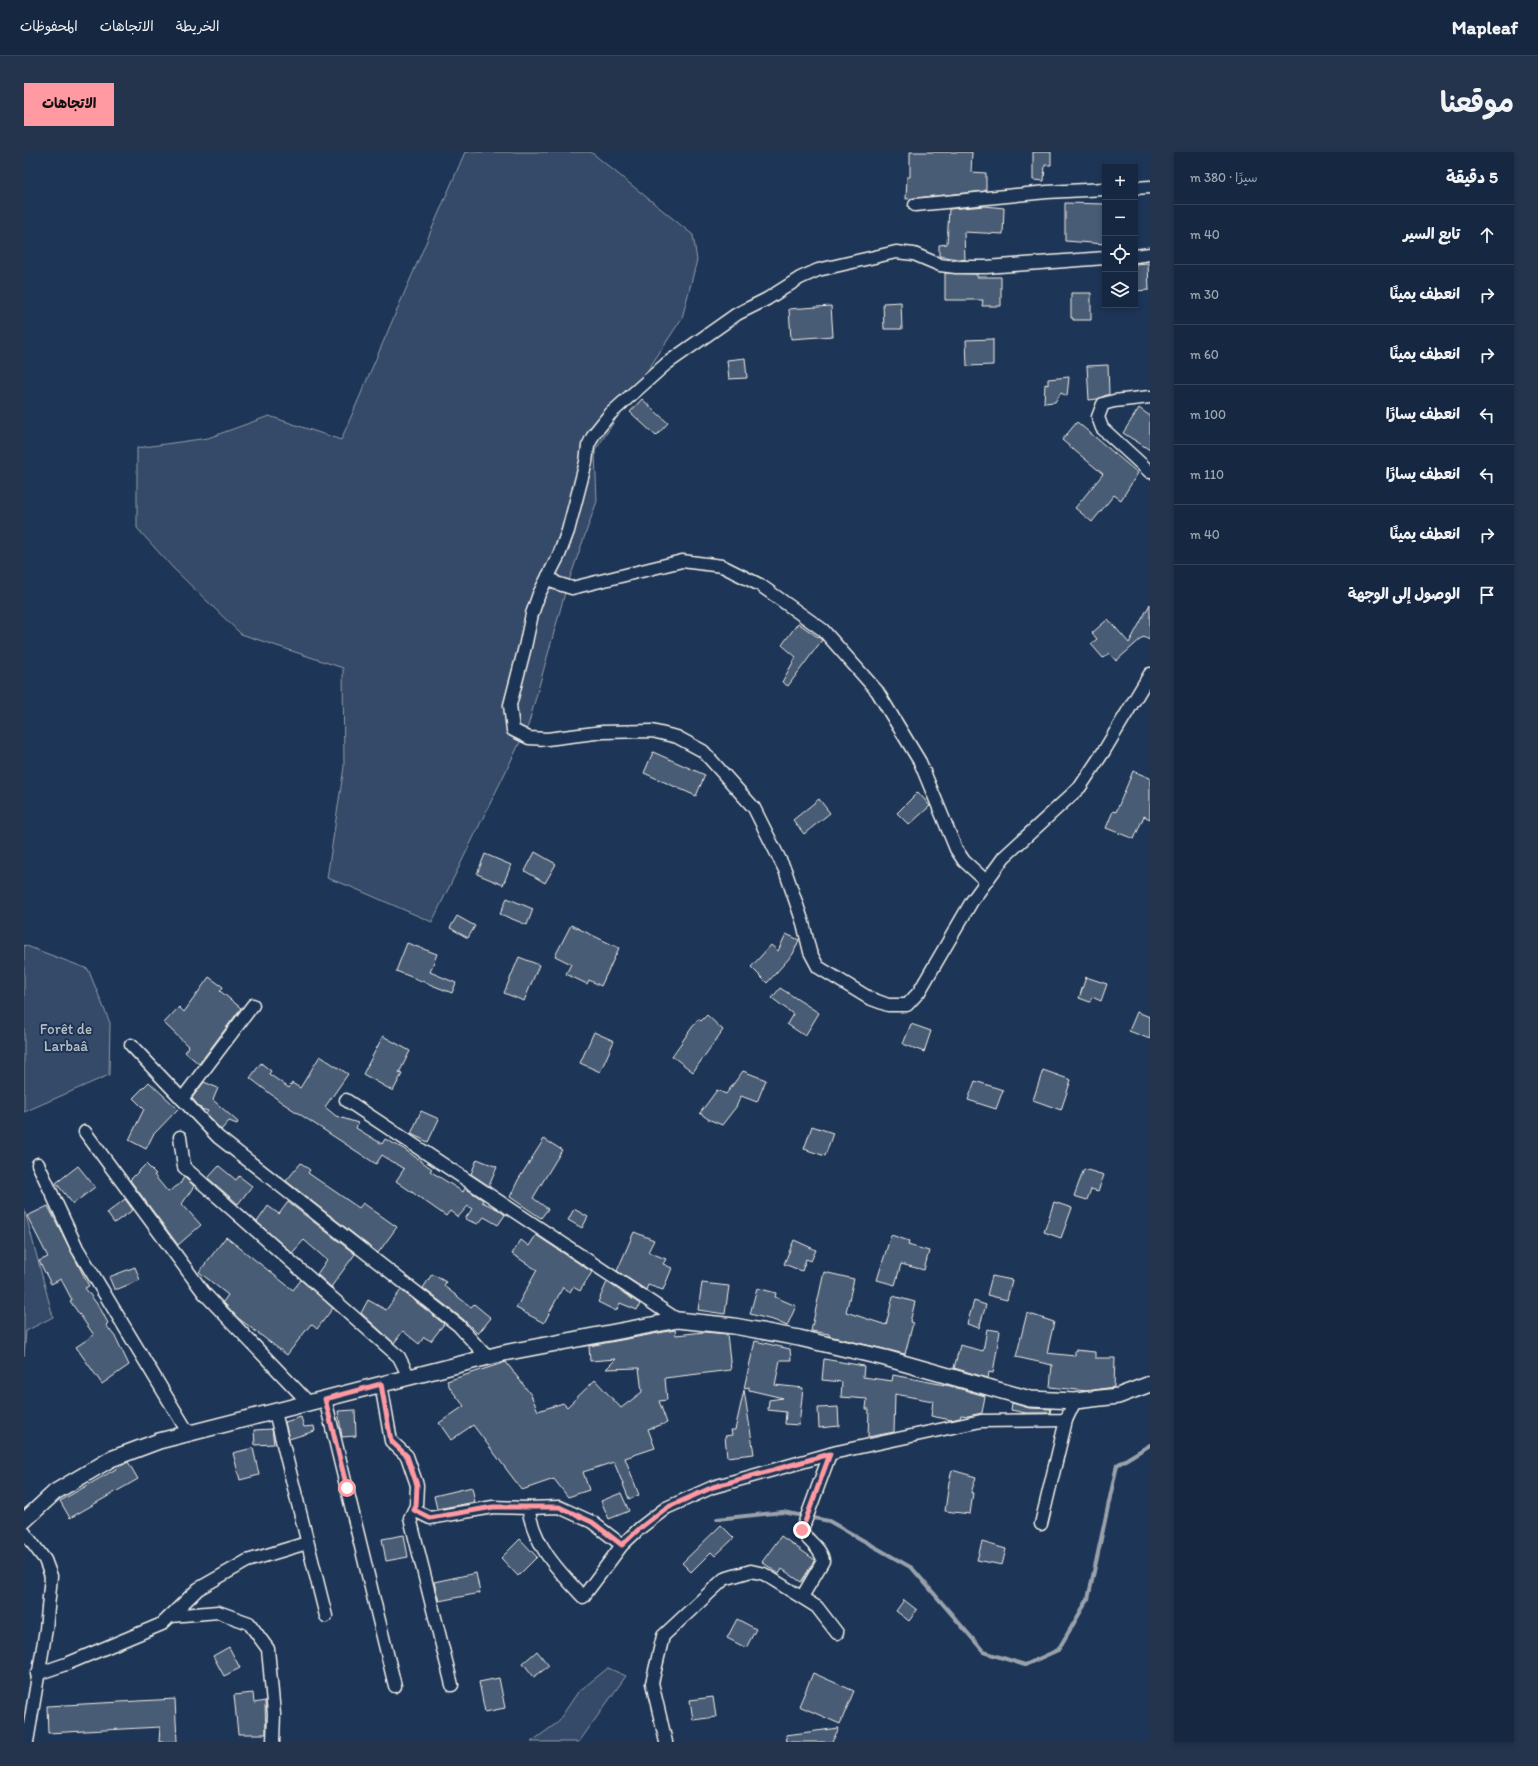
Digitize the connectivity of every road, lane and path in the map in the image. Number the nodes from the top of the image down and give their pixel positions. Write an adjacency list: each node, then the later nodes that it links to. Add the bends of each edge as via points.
1 (1150, 187): 2 (street)
2 (1138, 188)
3 (1102, 189): 4 (street)
4 (915, 205)
5 (1150, 254): 6 (street)
6 (1138, 256)
7 (1102, 258): 10 (street, via 956,267 940,265 914,254 896,252 818,270 800,278 738,314 666,364 610,414 588,446 568,530)
8 (1150, 397): 9 (street, via 1103,404 1098,417 1102,428)
9 (1150, 472)
10 (548, 576): 12 (street, via 556,583 572,588 682,561 722,566 760,585 823,630 877,691 920,762 956,849 964,861); 12 (street, via 532,614 510,705 513,730 529,738 547,739 604,732 652,731 677,737 703,751 754,808 785,870 810,952 818,967 869,998 888,1005 907,1004 919,992)
11 (1150, 674): 12 (street, via 1080,787 1004,858)
12 (986, 881)
13 (253, 1004): 15 (street)
14 (131, 1045): 15 (street)
15 (182, 1099): 21 (street, via 218,1136 458,1325)
16 (346, 1100): 20 (street)
17 (85, 1132): 27 (street, via 204,1293)
18 (180, 1137): 22 (street, via 184,1167 399,1357)
19 (38, 1164): 30 (street, via 77,1248)
20 (678, 1320): 21 (street); 26 (street, via 734,1326 806,1340 885,1358 1030,1399)
21 (487, 1357): 22 (street)
22 (409, 1377): 23 (street)
23 (381, 1384): 25 (street); 33 (street, via 391,1441 407,1456 417,1485)
24 (1150, 1384): 26 (street, via 1118,1396)
25 (325, 1399): 27 (street); 45 (street)
26 (1075, 1401): 29 (street)
27 (309, 1403): 28 (street)
28 (275, 1412): 30 (street); 37 (street)
29 (1066, 1420): 31 (street, via 981,1421); 35 (street)
30 (189, 1434): 34 (street, via 159,1441 111,1459 55,1492)
31 (830, 1454): 38 (street, via 713,1487 666,1508); 39 (street, via 802,1530 804,1536 823,1555 823,1561)
32 (528, 1508): 33 (street, via 493,1507 430,1518); 38 (street, via 559,1507 592,1522); 38 (street, via 531,1524 549,1559 583,1597)
33 (414, 1510): 44 (street, via 410,1518)
34 (24, 1521)
35 (1041, 1524)
36 (24, 1532): 43 (street, via 45,1560 51,1576 46,1629)
37 (307, 1543): 40 (street, via 247,1561 198,1589); 41 (street)
38 (622, 1545)
39 (802, 1597): 42 (street, via 817,1607); 48 (street, via 764,1574 751,1572 724,1579 663,1636 652,1683)
40 (171, 1616): 43 (street, via 162,1624); 47 (street, via 218,1612 249,1623 268,1649 274,1714)
41 (326, 1616)
42 (837, 1633)
43 (37, 1674): 46 (street)
44 (452, 1685)
45 (395, 1686)
46 (27, 1742)
47 (273, 1742)
48 (666, 1742)

